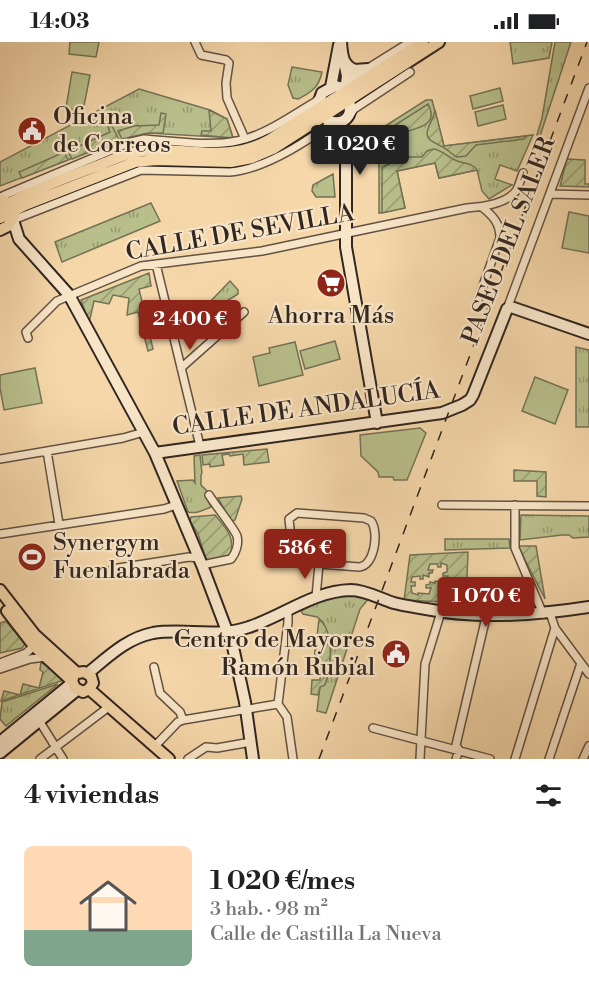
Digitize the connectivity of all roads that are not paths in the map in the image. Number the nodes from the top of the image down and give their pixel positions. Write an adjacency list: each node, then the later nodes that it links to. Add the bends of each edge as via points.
1 (195, 42): 13 (street, via 201,55 229,63 227,98)
2 (340, 42): 6 (main road); 10 (main road)
3 (410, 42): 7 (street)
4 (423, 42): 10 (main road)
5 (439, 42): 10 (main road)
6 (344, 61): 7 (main road, via 355,70); 10 (main road)
7 (368, 69): 10 (street)
8 (410, 72): 12 (street)
9 (589, 88): 15 (street, PASEO DEL SALER)
10 (339, 90): 11 (main road); 11 (main road); 12 (main road, via 351,108); 13 (street)
11 (321, 112): 12 (main road); 17 (main road, via 273,149 252,158 231,162 143,160)
12 (341, 120): 17 (street, via 268,162 244,171 141,170); 21 (main road, via 346,163)
13 (244, 139): 17 (street, via 222,143 144,139 131,142)
14 (524, 173): 18 (street, CALLE DE SEVILLA, via 516,190 504,200)
15 (550, 194): 16 (street); 26 (street, PASEO DEL SALER)
16 (589, 195)
17 (7, 206): 19 (main road); 20 (main road, via 8,226); 22 (main road)
18 (482, 207): 21 (street, CALLE DE SEVILLA); 25 (street, via 496,220 500,238)
19 (0, 218)
20 (0, 230): 22 (main road)
21 (346, 235): 23 (street, CALLE DE SEVILLA, via 262,252); 32 (main road)
22 (19, 239): 24 (main road)
23 (156, 264): 24 (street, CALLE DE SEVILLA, via 141,266); 30 (street)
24 (69, 295): 29 (street, CALLE DE SEVILLA, via 57,301 26,332); 33 (main road)
25 (476, 305)
26 (507, 309): 28 (main road, via 517,308); 31 (main road, PASEO DEL SALER, via 473,395)
27 (244, 312): 30 (street)
28 (589, 334)
29 (28, 338)
30 (181, 368): 34 (street)
31 (462, 405): 32 (main road, CALLE DE ANDALUCÍA, via 442,413)
32 (377, 423): 34 (main road, CALLE DE ANDALUCÍA)
33 (144, 432): 35 (street); 36 (main road)
34 (200, 446): 36 (main road, CALLE DE ANDALUCÍA)
35 (47, 451): 37 (street); 43 (street)
36 (155, 453): 39 (main road)
37 (0, 459)
38 (209, 495): 45 (street, via 237,536 237,547 231,559)
39 (176, 505): 43 (street); 45 (main road)
40 (442, 505): 41 (street)
41 (514, 505): 42 (street); 54 (street, via 515,548)
42 (589, 506)
43 (59, 524): 44 (street)
44 (0, 534)
45 (200, 561): 47 (street, via 189,557); 57 (main road)
46 (319, 564): 46 (street, via 365,567 372,557 371,521 292,515 291,538); 49 (street)
47 (112, 569)
48 (0, 590): 65 (main road)
49 (316, 597): 52 (main road); 53 (main road, via 354,590)
50 (0, 602): 58 (main road)
51 (589, 607): 54 (main road)
52 (288, 610): 57 (main road); 67 (street)
53 (441, 612): 55 (main road); 73 (street, via 424,670)
54 (547, 613): 55 (main road); 56 (street)
55 (487, 614): 79 (street, via 456,745)
56 (555, 628): 61 (street); 90 (street)
57 (227, 632): 65 (main road, via 153,633 125,644); 69 (main road)
58 (34, 646): 59 (main road); 60 (street, via 26,654)
59 (46, 657): 63 (street); 65 (main road)
60 (0, 663)
61 (580, 663): 64 (street); 91 (street)
62 (154, 667): 70 (street, via 160,693)
63 (0, 669)
64 (589, 674)
65 (77, 680): 66 (main road, via 83,692); 66 (main road, via 92,679); 71 (main road); 74 (main road)
66 (89, 689): 68 (main road)
67 (278, 705): 69 (street); 86 (street, via 287,717)
68 (110, 706): 76 (main road); 78 (street)
69 (246, 710): 70 (street); 75 (main road)
70 (183, 720): 76 (street)
71 (40, 722): 78 (street); 80 (main road)
72 (374, 728): 73 (street)
73 (422, 740): 79 (street); 87 (street)
74 (0, 742)
75 (251, 742): 84 (street, via 206,747); 85 (main road)
76 (155, 746): 83 (main road)
77 (589, 746): 92 (street)
78 (55, 747): 81 (street); 82 (street)
79 (459, 750): 88 (street); 89 (street)
80 (0, 753)
81 (40, 759)
82 (63, 759)
83 (170, 759)
84 (188, 759)
85 (253, 759)
86 (293, 759)
87 (420, 759)
88 (456, 759)
89 (490, 759)
90 (515, 759)
91 (549, 759)
92 (583, 759)

